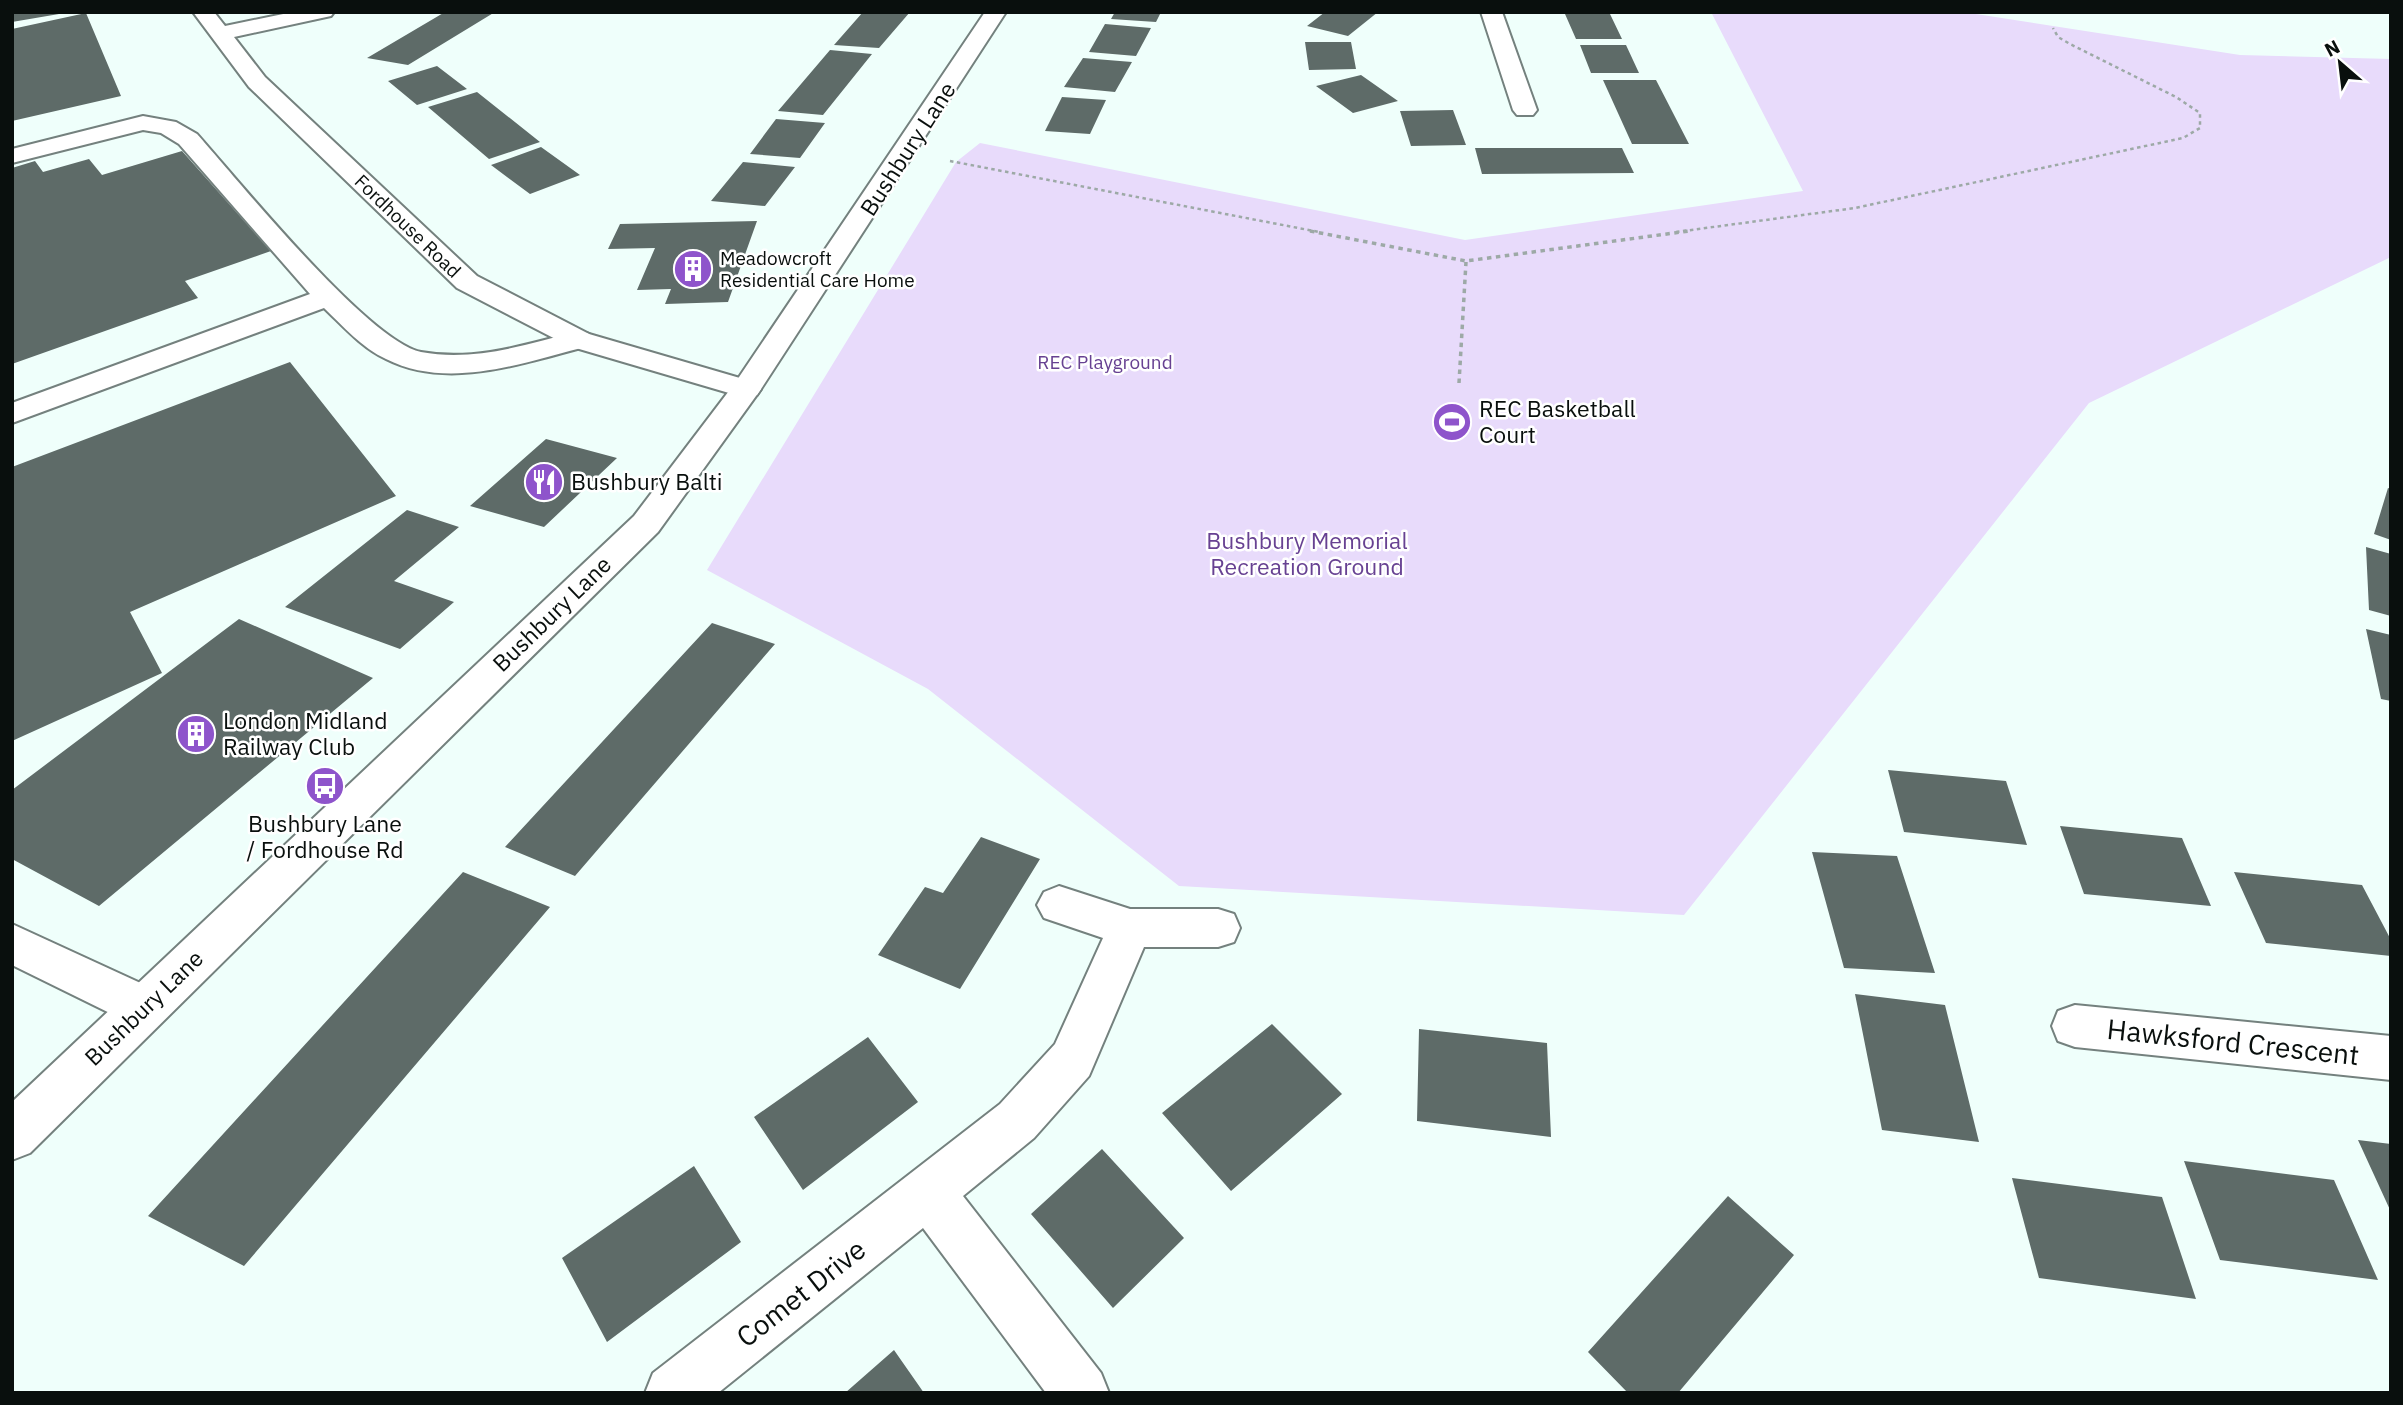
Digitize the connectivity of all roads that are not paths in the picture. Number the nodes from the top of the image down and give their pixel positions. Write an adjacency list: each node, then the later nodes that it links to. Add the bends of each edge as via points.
1 (204, 12): 5 (street, Fordhouse Road)
2 (324, 12): 5 (street)
3 (996, 12): 10 (street, Bushbury Lane)
4 (1491, 12): 6 (street)
5 (219, 34): 9 (street, Fordhouse Road, via 257,82 467,282)
6 (1525, 110)
7 (12, 156): 8 (street, via 120,127 143,123 169,127 188,139)
8 (328, 297): 9 (street, via 368,333 411,359 442,364 490,362); 11 (street)
9 (579, 340): 10 (street, Fordhouse Road)
10 (746, 389): 16 (street, Bushbury Lane, via 646,524)
11 (12, 414)
12 (1059, 905): 13 (street)
13 (1130, 928): 14 (street); 20 (street, Comet Drive, via 1072,1060 1017,1121)
14 (1217, 928)
15 (12, 943): 16 (street)
16 (144, 1007): 19 (street, Bushbury Lane)
17 (2075, 1026): 18 (street, Hawksford Crescent)
18 (2391, 1058)
19 (12, 1136)
20 (928, 1192): 21 (street, Comet Drive); 22 (street)
21 (673, 1393)
22 (1081, 1393)

